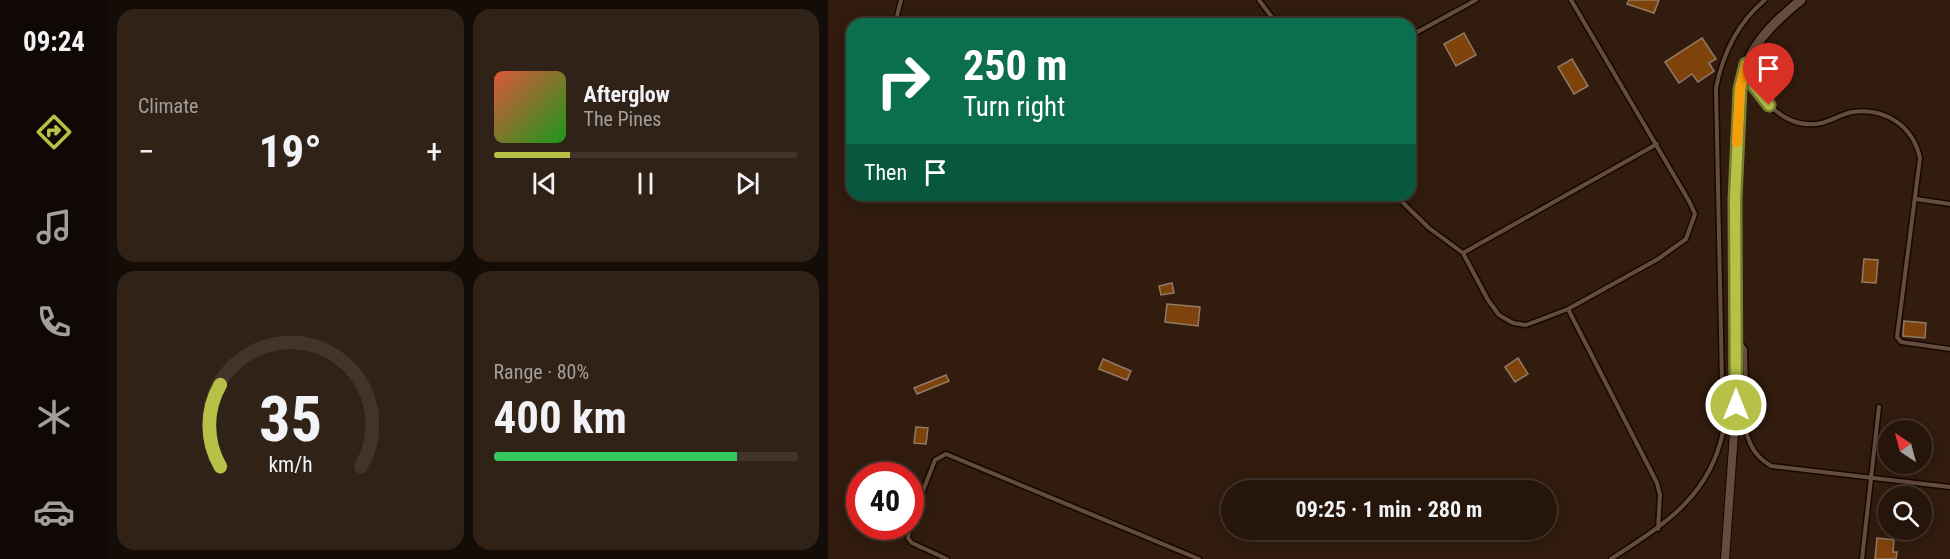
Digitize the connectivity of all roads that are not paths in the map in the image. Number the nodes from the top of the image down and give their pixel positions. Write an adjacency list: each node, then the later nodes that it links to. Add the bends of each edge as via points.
1 (901, 0): 7 (lane)
2 (1259, 0): 8 (lane)
3 (1476, 0): 9 (lane)
4 (1571, 0): 11 (lane)
5 (1765, 0): 24 (lane, via 1737,29 1722,59 1716,88 1723,432 1719,454 1674,517)
6 (1801, 0): 10 (street, via 1774,23)
7 (896, 18)
8 (1272, 18)
9 (1416, 33)
10 (1746, 64): 12 (lane, via 1755,87 1782,116 1820,123 1867,111 1898,122 1909,132 1919,152); 17 (street, via 1740,89 1735,199)
11 (1657, 144): 15 (lane); 16 (lane, via 1695,214 1686,239)
12 (1916, 200): 14 (lane); 18 (lane, via 1897,338 1901,342)
13 (1401, 201): 15 (lane)
14 (1950, 204)
15 (1463, 253): 16 (lane, via 1488,300 1513,323 1526,325)
16 (1568, 309): 24 (lane, via 1657,483)
17 (1736, 339): 19 (street); 21 (lane, via 1745,349 1747,435 1760,459 1771,466)
18 (1950, 349)
19 (1736, 405): 29 (street)
20 (1879, 407): 21 (lane)
21 (1871, 478): 22 (lane); 30 (lane)
22 (1950, 487)
23 (924, 489): 27 (lane, via 935,460 946,454)
24 (1658, 529): 28 (lane)
25 (910, 540): 26 (lane)
26 (947, 559)
27 (1199, 559)
28 (1611, 559)
29 (1725, 559)
30 (1862, 559)

